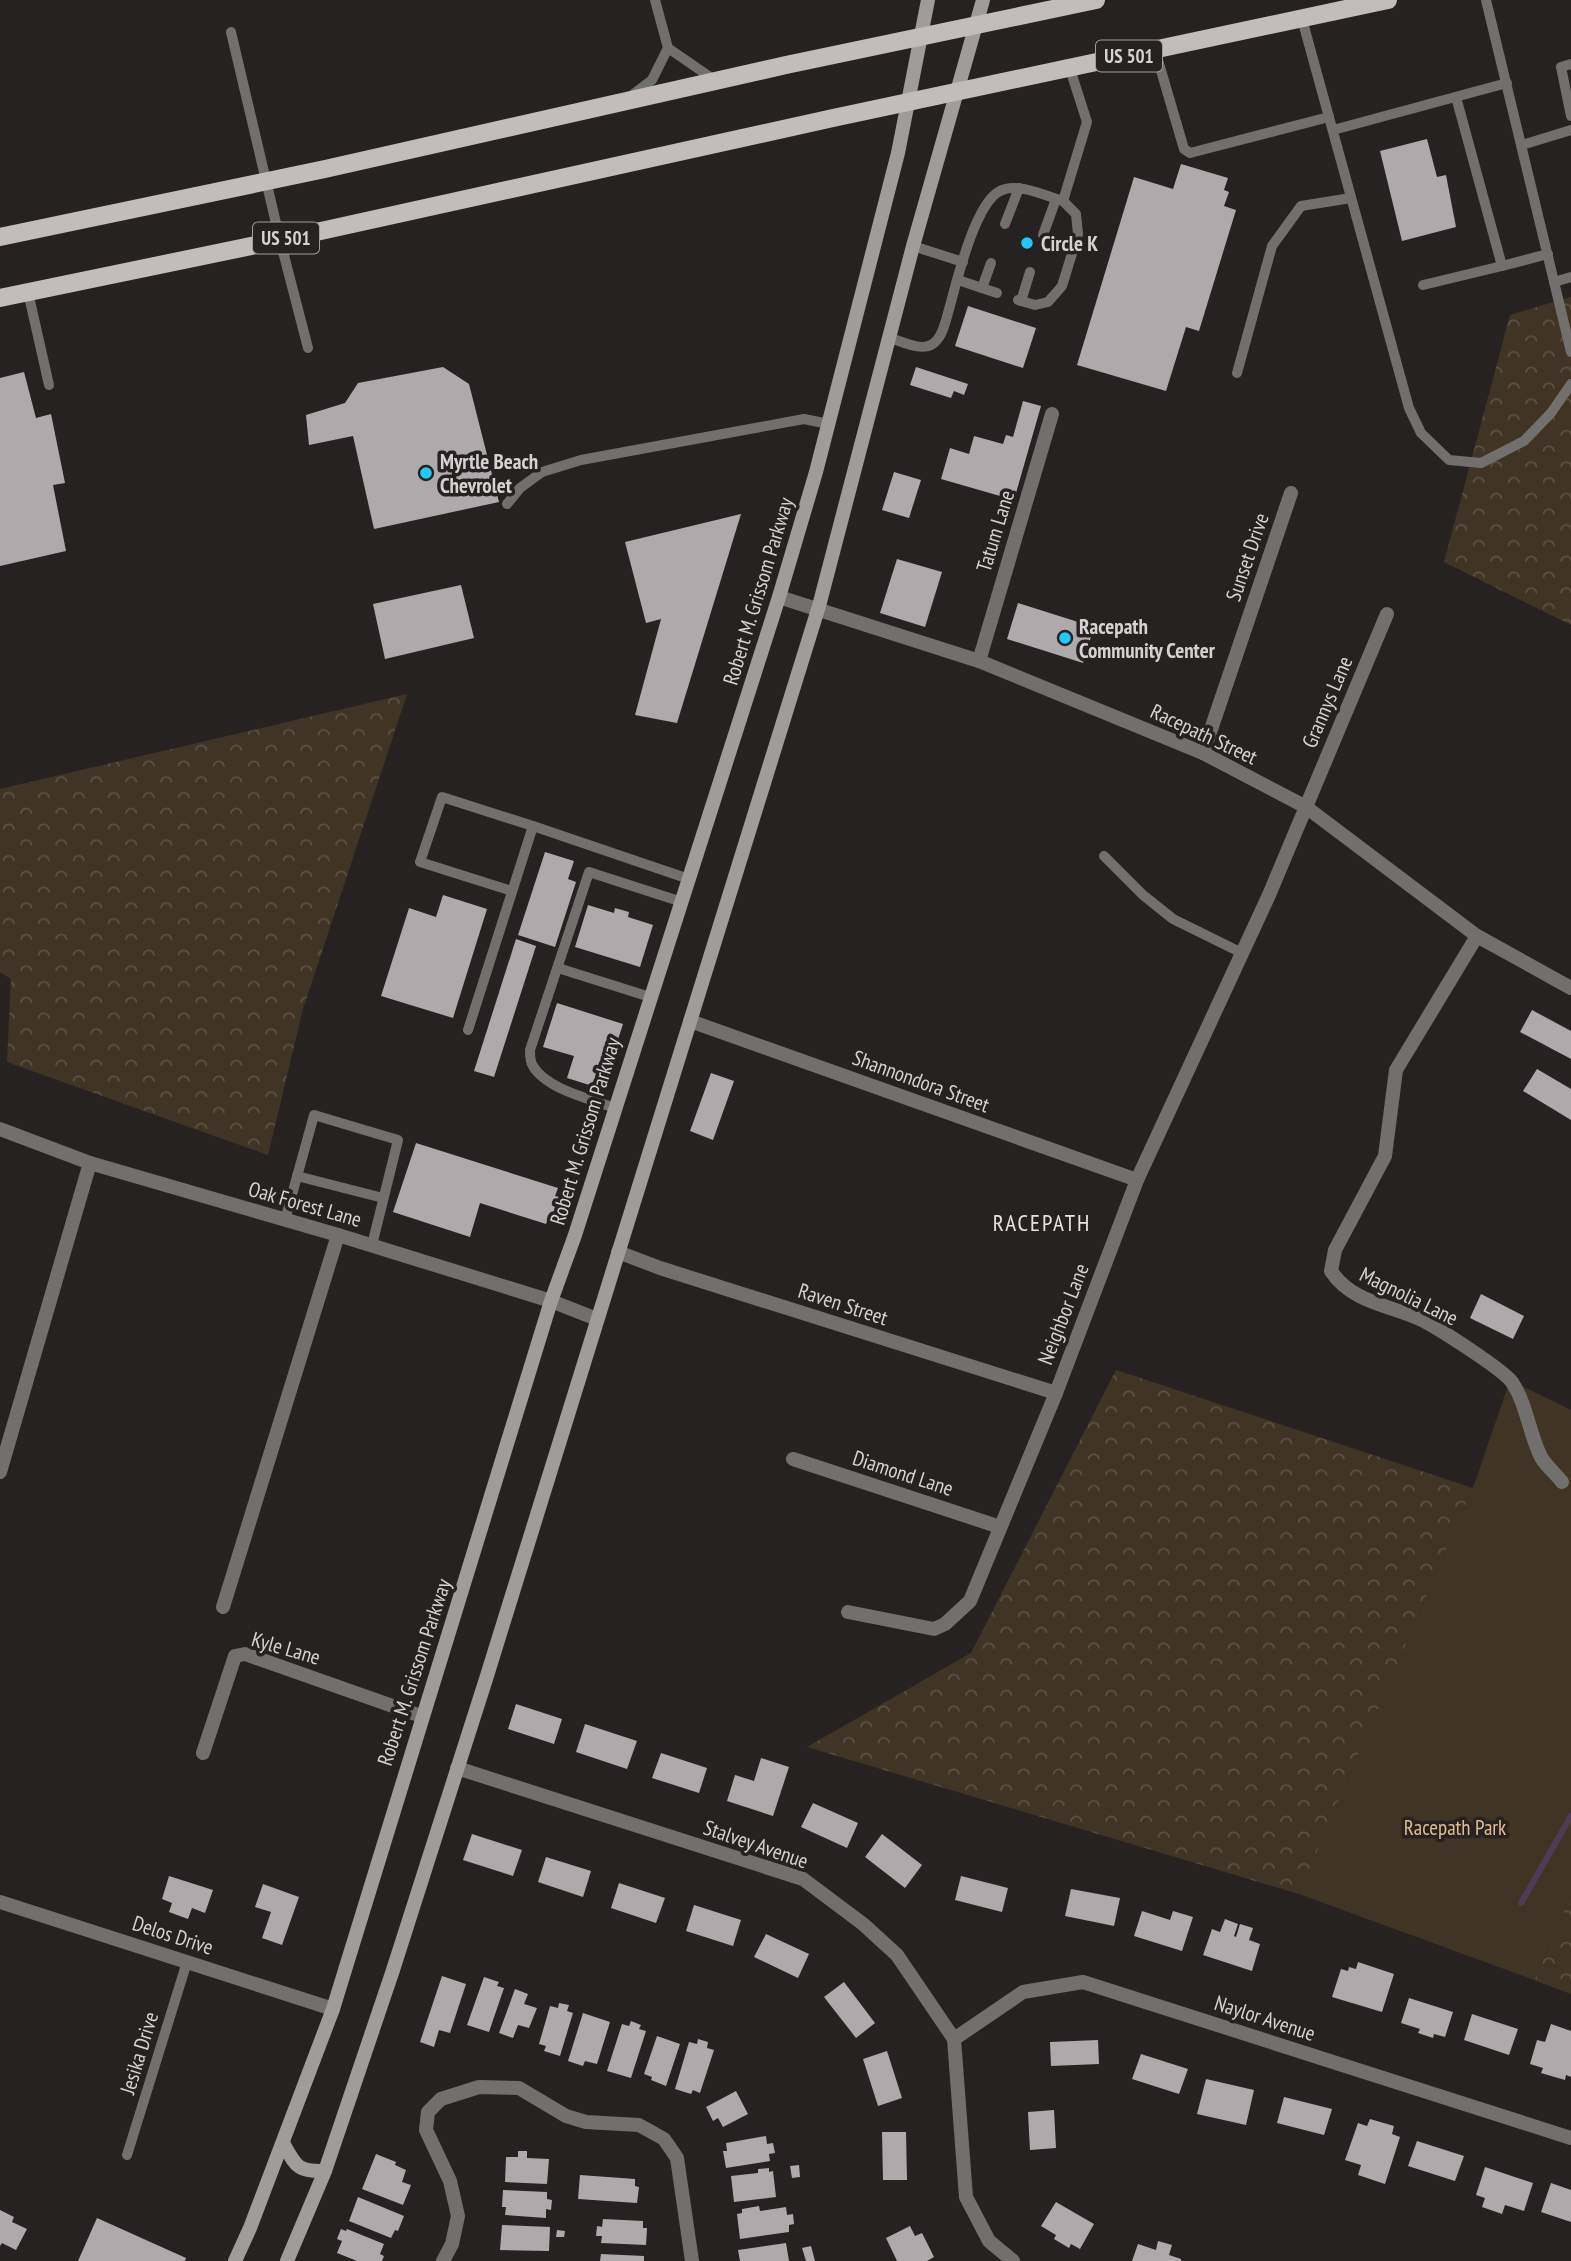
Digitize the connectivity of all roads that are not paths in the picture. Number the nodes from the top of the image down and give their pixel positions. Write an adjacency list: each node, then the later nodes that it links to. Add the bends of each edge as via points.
1 (655, 0): 11 (lane)
2 (928, 0): 10 (main road, Robert M. Grissom Parkway)
3 (983, 0): 8 (main road)
4 (1096, 0): 8 (main road)
5 (1388, 0): 7 (main road, US 501)
6 (1486, 0): 16 (lane)
7 (1302, 19): 12 (main road, US 501); 22 (lane)
8 (975, 26): 10 (main road); 17 (main road)
9 (231, 32): 26 (lane)
10 (919, 37): 15 (main road); 20 (main road, Robert M. Grissom Parkway)
11 (668, 48): 15 (lane); 19 (lane, via 652,80)
12 (1155, 50): 14 (main road, US 501); 22 (lane, via 1184,149 1190,153)
13 (1571, 64): 21 (lane, via 1561,67)
14 (1070, 69): 17 (main road, US 501); 29 (lane, via 1087,122)
15 (716, 81): 19 (main road)
16 (1507, 83): 18 (lane); 25 (lane)
17 (956, 93): 20 (main road, US 501); 34 (main road)
18 (1456, 97): 24 (lane); 38 (lane)
19 (624, 102): 26 (main road)
20 (908, 103): 33 (main road, US 501); 55 (main road, Robert M. Grissom Parkway)
21 (1571, 116)
22 (1329, 117): 24 (lane)
23 (1571, 130): 25 (lane)
24 (1333, 131): 28 (lane)
25 (1522, 145): 35 (lane)
26 (267, 181): 32 (main road); 33 (lane)
27 (1019, 188): 29 (lane); 30 (lane); 36 (lane, via 1000,190 984,206)
28 (1351, 198): 51 (lane, via 1301,206 1272,246); 52 (lane, via 1409,408 1421,433 1449,460 1481,463 1524,441)
29 (1059, 200): 31 (lane); 39 (lane, via 1076,214 1079,234 1062,286 1048,302 1019,301)
30 (1005, 224)
31 (1043, 235)
32 (0, 237)
33 (280, 240): 45 (main road, US 501); 49 (lane)
34 (914, 246): 36 (lane); 48 (main road)
35 (1548, 254): 38 (lane); 42 (lane)
36 (963, 262): 41 (lane)
37 (991, 263): 44 (lane)
38 (1502, 266): 43 (lane)
39 (1030, 272)
40 (1571, 277): 42 (lane)
41 (958, 280): 44 (lane); 48 (lane, via 943,332 931,345 920,347)
42 (1554, 282): 50 (lane)
43 (1423, 285)
44 (982, 288): 46 (lane)
45 (28, 292): 47 (main road, US 501); 53 (lane)
46 (997, 293)
47 (0, 298)
48 (890, 338): 59 (main road)
49 (308, 348)
50 (1571, 352)
51 (1237, 373)
52 (1571, 384)
53 (49, 385)
54 (1052, 414): 61 (street, Tatum Lane)
55 (829, 424): 57 (lane, via 804,419 581,460 542,472); 58 (main road, Robert M. Grissom Parkway)
56 (1290, 493): 62 (street, Sunset Drive)
57 (507, 504)
58 (779, 597): 59 (street, Racepath Street); 66 (main road, Robert M. Grissom Parkway)
59 (818, 610): 61 (street, Racepath Street); 74 (main road)
60 (1387, 614): 63 (street, Grannys Lane)
61 (979, 661): 62 (street, Racepath Street)
62 (1203, 753): 63 (street, Racepath Street)
63 (1306, 807): 69 (street, Racepath Street); 70 (street, Neighbor Lane)
64 (533, 826): 66 (lane); 67 (lane); 67 (lane, via 442,797 420,862)
65 (1104, 856): 70 (lane, via 1173,919)
66 (689, 879): 68 (main road, Robert M. Grissom Parkway)
67 (512, 891): 75 (lane)
68 (682, 902): 71 (lane, via 589,872); 73 (main road, Robert M. Grissom Parkway)
69 (1477, 936): 72 (street, Racepath Street); 91 (street, Magnolia Lane, via 1396,1070 1385,1156 1335,1250 1331,1271 1340,1284 1422,1321 1510,1380 1523,1402 1542,1458)
70 (1242, 953): 80 (street, Neighbor Lane)
71 (558, 968): 73 (lane); 76 (lane, via 530,1050 531,1065 562,1089)
72 (1571, 988)
73 (650, 997): 76 (main road, Robert M. Grissom Parkway)
74 (690, 1021): 80 (street, Shannondora Street); 85 (main road)
75 (468, 1030)
76 (615, 1108): 86 (main road, Robert M. Grissom Parkway)
77 (0, 1129): 78 (street, Oak Forest Lane)
78 (90, 1163): 82 (street, Oak Forest Lane); 90 (street)
79 (297, 1175): 81 (lane); 81 (lane, via 314,1115 398,1140); 82 (lane)
80 (1137, 1180): 88 (street, Neighbor Lane)
81 (383, 1198): 84 (lane)
82 (285, 1220): 83 (street, Oak Forest Lane)
83 (338, 1235): 84 (street, Oak Forest Lane); 93 (street)
84 (372, 1245): 86 (street, Oak Forest Lane)
85 (618, 1252): 87 (main road); 88 (street, Raven Street)
86 (551, 1301): 87 (street, Oak Forest Lane); 95 (main road, Robert M. Grissom Parkway)
87 (597, 1319): 97 (main road)
88 (1056, 1393): 92 (street, Neighbor Lane)
89 (793, 1459): 92 (street, Diamond Lane)
90 (0, 1472)
91 (1562, 1482)
92 (1000, 1527): 94 (street, Neighbor Lane, via 970,1601 946,1624 934,1629)
93 (223, 1607)
94 (848, 1612)
95 (421, 1716): 96 (street, Kyle Lane, via 245,1654 235,1656); 100 (main road, Robert M. Grissom Parkway)
96 (203, 1753)
97 (457, 1768): 101 (street, Stalvey Avenue, via 803,1879 897,1955); 105 (main road)
98 (0, 1902): 99 (street, Delos Drive)
99 (187, 1962): 100 (street, Delos Drive); 104 (lane, Jesika Drive)
100 (333, 2009): 103 (main road, Robert M. Grissom Parkway)
101 (954, 2039): 102 (street, Naylor Avenue, via 1023,1992 1083,1982); 110 (street, Stalvey Avenue, via 966,2197 989,2241)
102 (1571, 2138)
103 (283, 2143): 105 (main road, via 295,2165 307,2172); 106 (main road, Robert M. Grissom Parkway)
104 (127, 2155)
105 (325, 2171): 107 (main road)
106 (235, 2261)
107 (287, 2261)
108 (443, 2261): 109 (street, via 458,2216 450,2181 426,2130 428,2112 441,2099 480,2087 519,2088 566,2116 586,2122 639,2125 664,2139 677,2158)
109 (692, 2261)
110 (1013, 2261)

